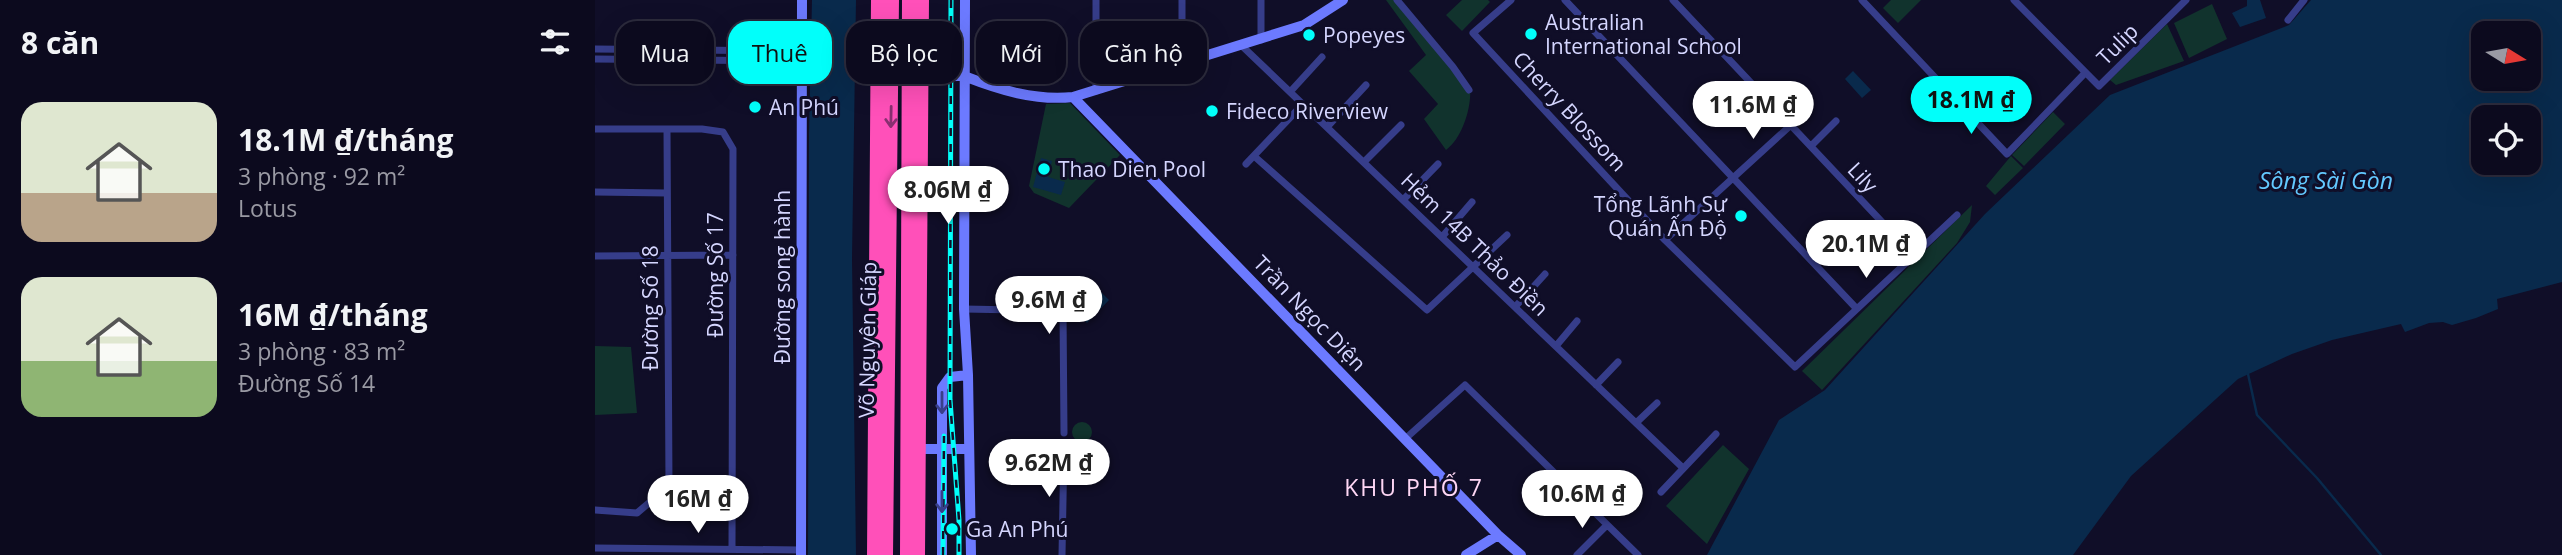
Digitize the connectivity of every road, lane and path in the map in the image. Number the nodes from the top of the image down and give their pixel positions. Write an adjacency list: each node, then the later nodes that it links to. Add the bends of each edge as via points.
1 (802, 0): 22 (main road, Đường song hành)
2 (878, 0): 98 (highway, Võ Nguyên Giáp)
3 (891, 0): 99 (highway, Võ Nguyên Giáp, one-way to 99)
4 (909, 0): 100 (highway, Võ Nguyên Giáp)
5 (922, 0): 23 (highway)
6 (965, 0): 35 (main road)
7 (1096, 0): 41 (street)
8 (1182, 0): 24 (street)
9 (1261, 0): 25 (street)
10 (1397, 0): 40 (street)
11 (1511, 0): 64 (street, Cherry Blossom, via 1473,33)
12 (1565, 0): 56 (street)
13 (1862, 0): 33 (street, via 2007,154)
14 (2014, 0): 33 (street, Tulip)
15 (2186, 0): 33 (street, Tulip, via 2099,86)
16 (2288, 0): 20 (street)
17 (2304, 0): 20 (street)
18 (1340, 1): 25 (main road, via 1304,25)
19 (1676, 1): 47 (street, Lily)
20 (2296, 8): 21 (street)
21 (2288, 20)
22 (802, 21)
23 (922, 21)
24 (1182, 21)
25 (1261, 40): 26 (main road)
26 (1242, 46): 29 (main road); 42 (street, Hẻm 14B Thảo Điền)
27 (595, 48): 28 (street)
28 (616, 48)
29 (1207, 56)
30 (1322, 57): 42 (street)
31 (595, 60): 32 (street)
32 (616, 60)
33 (2085, 73)
34 (962, 75): 35 (main road)
35 (965, 76): 43 (main road, via 1042,99); 73 (main road)
36 (801, 84): 97 (main road, Đường song hành)
37 (922, 84): 85 (highway)
38 (1118, 84): 41 (main road)
39 (1366, 85): 48 (street)
40 (1469, 90)
41 (1096, 91): 43 (main road)
42 (1290, 92): 44 (street, Hẻm 14B Thảo Điền)
43 (1073, 97): 83 (main road, Trần Ngọc Diện)
44 (1303, 104): 48 (street, Hẻm 14B Thảo Điền); 52 (street)
45 (1836, 121): 51 (street)
46 (1401, 125): 53 (street)
47 (1791, 125): 51 (street, Lily); 56 (street)
48 (1327, 127): 53 (street, Hẻm 14B Thảo Điền)
49 (595, 129): 50 (street, Đường Số 17)
50 (667, 129): 58 (street, Đường Số 18); 68 (street, Đường Số 17, via 723,132 728,138 733,149)
51 (1811, 146): 65 (street, Lily)
52 (1255, 156): 54 (street); 69 (street, via 1427,310)
53 (1364, 162): 59 (street, Hẻm 14B Thảo Điền)
54 (1246, 164)
55 (1438, 164): 59 (street)
56 (1734, 177): 64 (street); 72 (street)
57 (595, 192): 58 (street)
58 (667, 193): 67 (street, Đường Số 18)
59 (1403, 200): 63 (street, Hẻm 14B Thảo Điền)
60 (1472, 202): 63 (street)
61 (1957, 215): 65 (street)
62 (1507, 235): 69 (street)
63 (1442, 237): 69 (street, Hẻm 14B Thảo Điền)
64 (1665, 240): 72 (street, Cherry Blossom, via 1795,368)
65 (1913, 255): 72 (street)
66 (595, 256): 67 (street)
67 (668, 256): 68 (street); 90 (street, Đường Số 18)
68 (733, 256): 89 (street, Đường Số 17)
69 (1473, 267): 71 (street, Hẻm 14B Thảo Điền)
70 (1545, 274): 71 (street)
71 (1515, 307): 75 (street, Hẻm 14B Thảo Điền)
72 (1856, 308)
73 (964, 309): 77 (main road); 81 (street, via 1063,310)
74 (1577, 321): 75 (street)
75 (1556, 346): 78 (street, Hẻm 14B Thảo Điền)
76 (1618, 362): 78 (street)
77 (968, 375): 86 (main road, one-way to 86, via 950,377 942,388); 87 (main road)
78 (1596, 385): 80 (street, Hẻm 14B Thảo Điền)
79 (1657, 403): 80 (street)
80 (1636, 423): 88 (street, Hẻm 14B Thảo Điền)
81 (1064, 433)
82 (1716, 434): 88 (street)
83 (1405, 439): 93 (street, via 1465,385); 94 (main road, Trần Ngọc Diện)
84 (1064, 444): 104 (street)
85 (919, 449): 86 (main road); 101 (highway)
86 (943, 449): 87 (main road); 102 (main road, one-way to 102)
87 (969, 449): 103 (main road)
88 (1683, 468): 91 (street)
89 (731, 485): 90 (street); 96 (street, Đường Số 17)
90 (669, 486): 92 (street, via 637,513)
91 (1661, 492)
92 (595, 510)
93 (1607, 524): 107 (street); 108 (street)
94 (1498, 535): 105 (main road); 106 (main road, Trần Ngọc Diện)
95 (595, 548): 96 (street)
96 (732, 550): 97 (street)
97 (801, 553)
98 (874, 555)
99 (886, 555)
100 (907, 555)
101 (918, 555)
102 (942, 555)
103 (971, 555)
104 (1062, 555)
105 (1466, 555)
106 (1521, 555)
107 (1577, 555)
108 (1638, 555)

